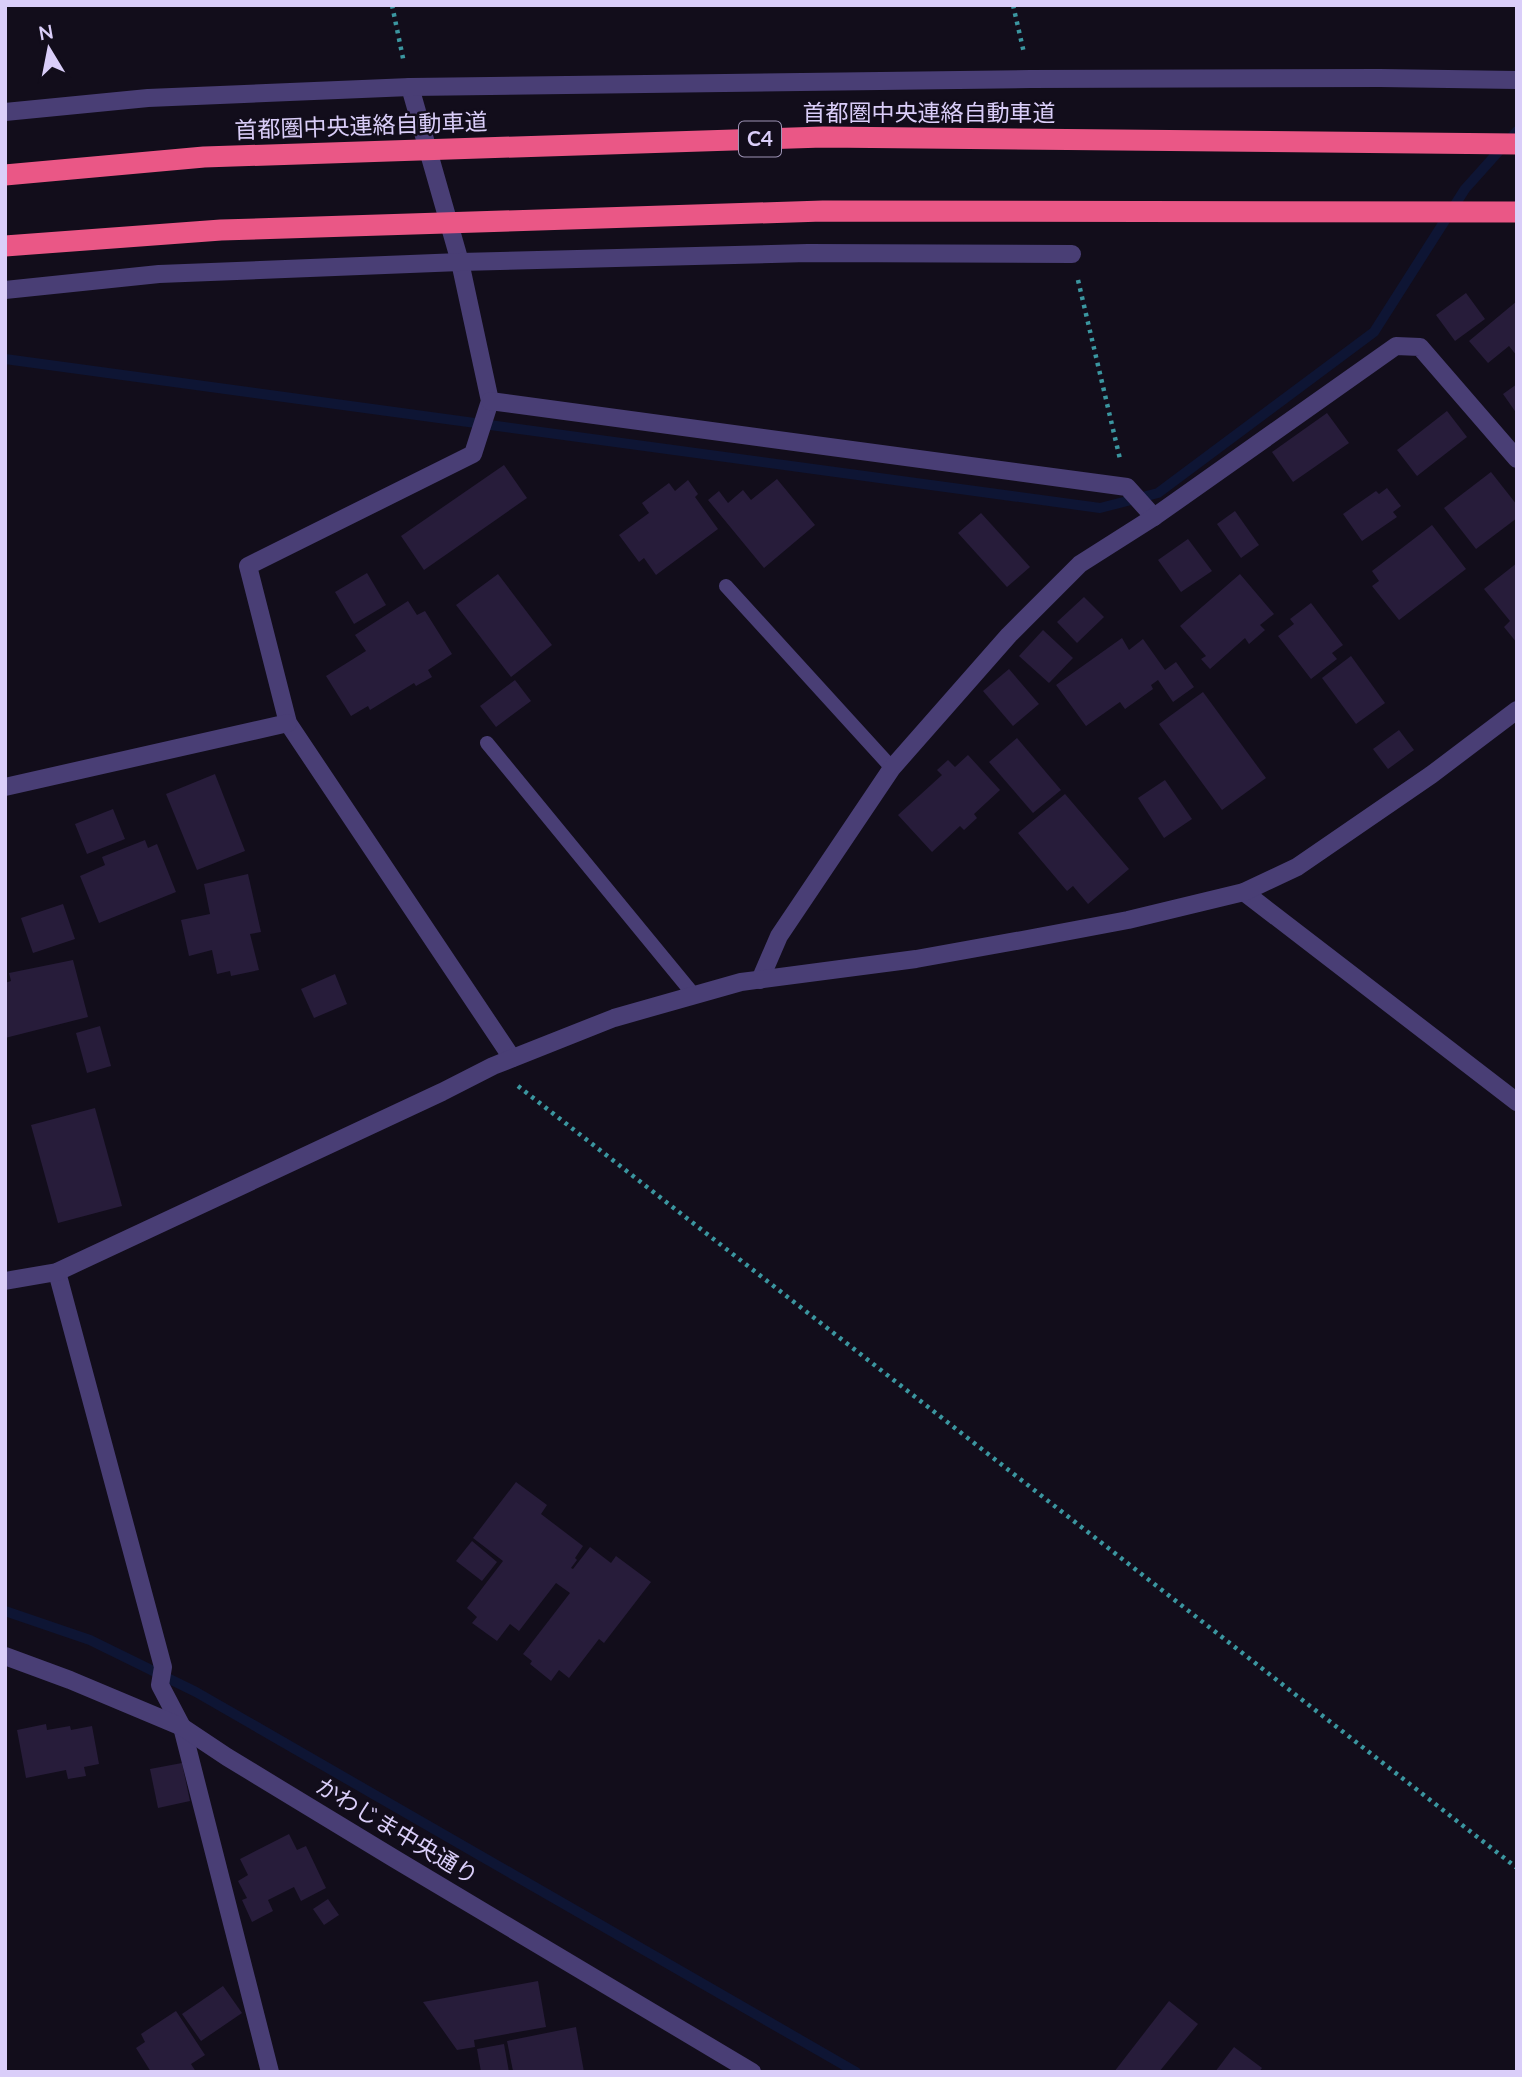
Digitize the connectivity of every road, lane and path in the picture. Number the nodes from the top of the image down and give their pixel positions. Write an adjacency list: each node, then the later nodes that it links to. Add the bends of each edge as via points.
1 (392, 5): 3 (path)
2 (1517, 80): 3 (street, via 1043,79)
3 (410, 87): 4 (street, via 148,98); 10 (street)
4 (5, 112)
5 (1517, 144): 6 (highway, 首都圏中央連絡自動車道 / C4, via 822,137 204,157)
6 (5, 175)
7 (1517, 212): 8 (highway, via 822,211 221,230)
8 (5, 246)
9 (1072, 254): 10 (street, via 808,253)
10 (460, 262): 11 (street, via 159,274); 12 (street)
11 (5, 290)
12 (490, 401): 14 (street, via 1127,487); 17 (street, via 473,454 248,566)
13 (1517, 459): 14 (street, via 1420,347 1396,346)
14 (1154, 517): 19 (street, via 1080,564 1009,635)
15 (726, 586): 19 (lane)
16 (1517, 710): 21 (street, via 1297,867)
17 (288, 723): 20 (street); 24 (street)
18 (487, 743): 23 (lane)
19 (892, 768): 22 (street, via 779,936)
20 (5, 787)
21 (1244, 892): 22 (street, via 1009,943); 26 (street)
22 (760, 980): 23 (street)
23 (694, 995): 24 (street, via 614,1018)
24 (512, 1058): 25 (street)
25 (493, 1066): 27 (street); 31 (path)
26 (1517, 1102)
27 (57, 1272): 28 (street); 30 (street, via 161,1676)
28 (5, 1281)
29 (5, 1656): 30 (street, かわじま中央通り)
30 (182, 1727): 32 (street); 33 (street, かわじま中央通り)
31 (1517, 1868)
32 (270, 2072)
33 (752, 2072)

